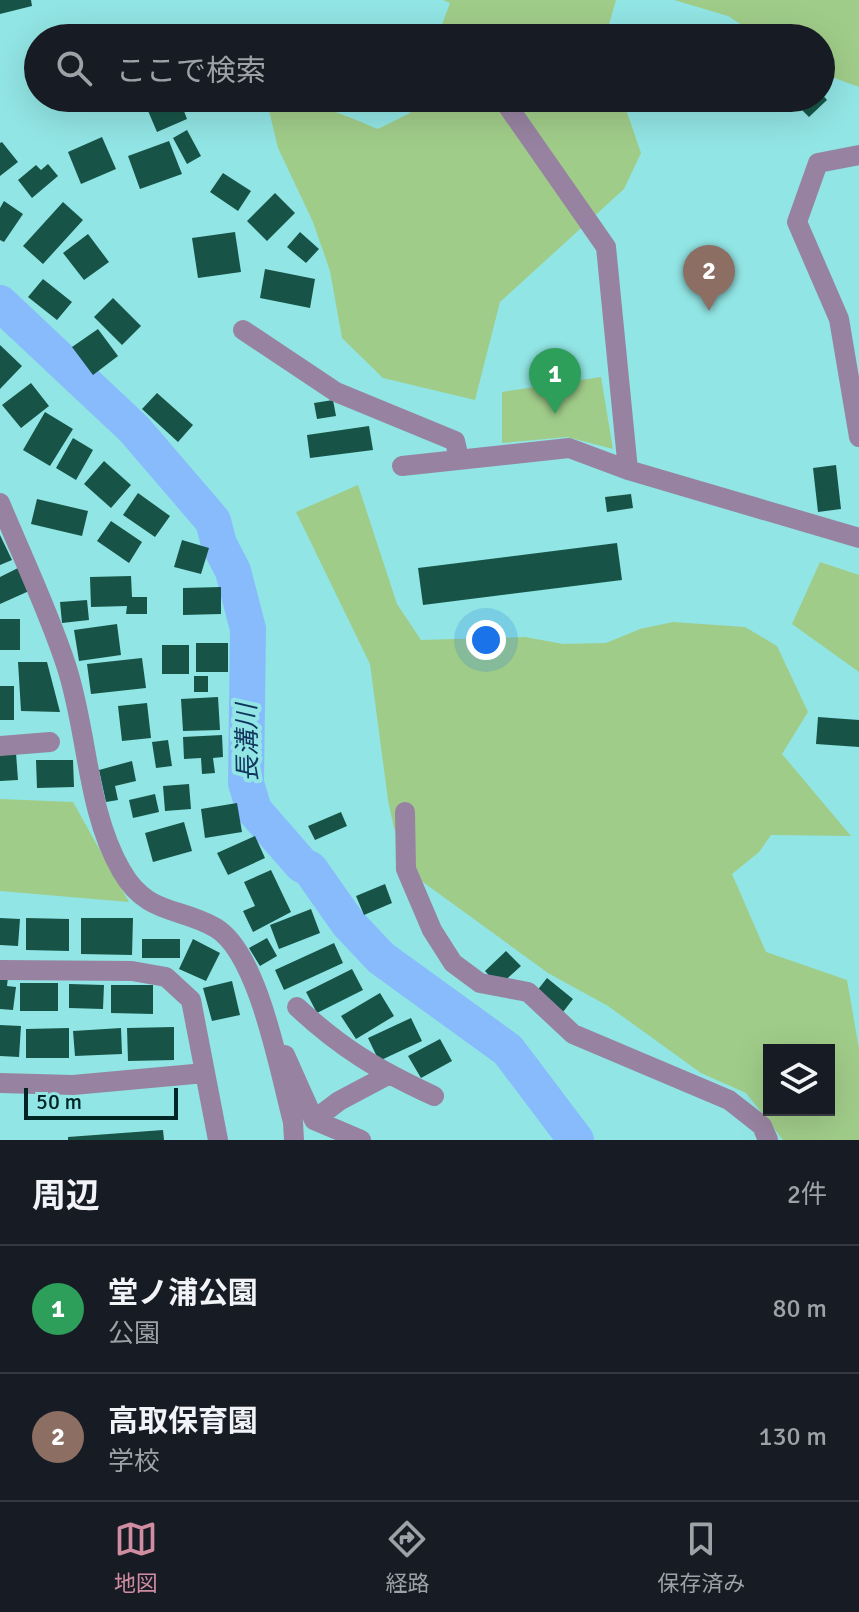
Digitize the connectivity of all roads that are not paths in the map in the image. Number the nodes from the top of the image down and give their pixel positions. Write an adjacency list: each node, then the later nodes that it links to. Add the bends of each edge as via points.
1 (512, 112): 7 (street, via 606,247)
2 (859, 155): 4 (street, via 818,163 797,222 839,319)
3 (243, 330): 5 (street, via 336,392 455,441)
4 (859, 437)
5 (459, 459): 6 (street); 7 (street, via 569,448)
6 (402, 466)
7 (628, 470): 9 (street)
8 (0, 503): 14 (street, via 67,666 102,825 121,870 143,898 217,929 241,957)
9 (859, 538)
10 (50, 742): 11 (street)
11 (0, 746)
12 (405, 812): 24 (street, via 406,869 432,930 453,963 480,983 528,992 573,1034 729,1100 762,1126)
13 (0, 970): 16 (street, via 132,971 166,977 191,1000)
14 (262, 1004): 20 (street); 22 (street)
15 (297, 1007): 17 (street, via 337,1045)
16 (205, 1073): 18 (street, via 73,1085); 21 (street)
17 (388, 1075): 19 (street); 20 (street)
18 (0, 1083)
19 (434, 1096)
20 (314, 1120): 23 (street)
21 (218, 1140)
22 (294, 1140)
23 (361, 1140)
24 (768, 1140)

